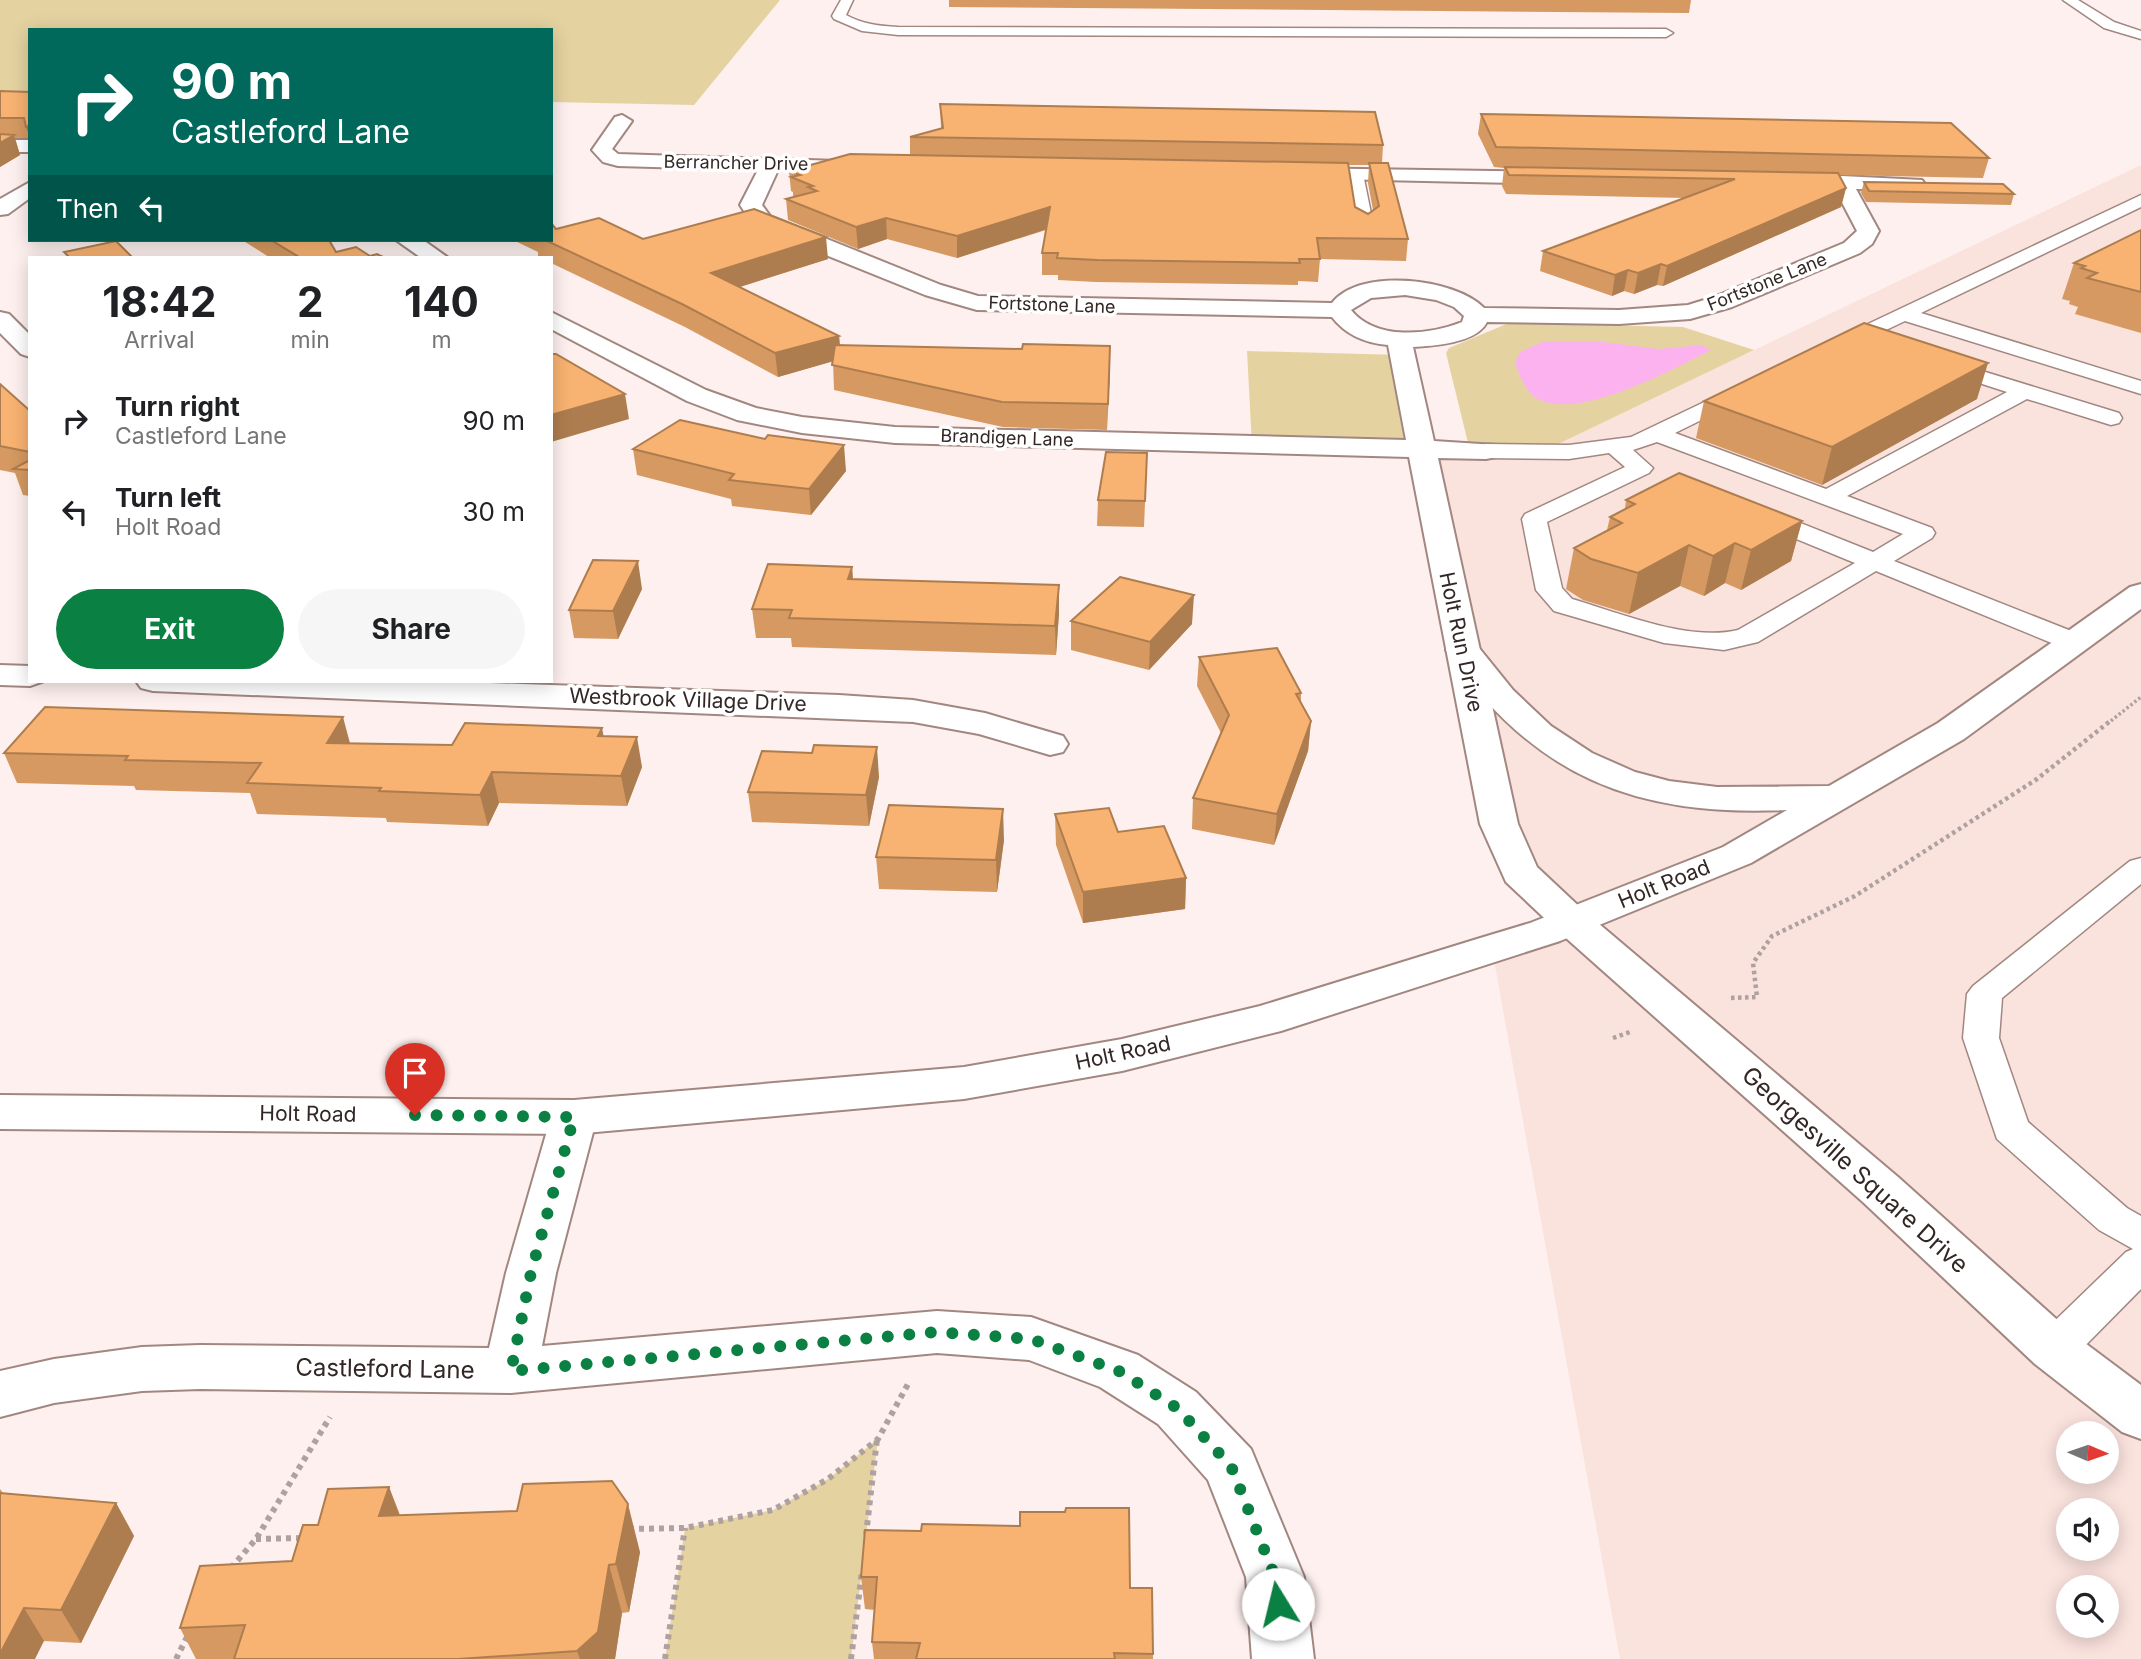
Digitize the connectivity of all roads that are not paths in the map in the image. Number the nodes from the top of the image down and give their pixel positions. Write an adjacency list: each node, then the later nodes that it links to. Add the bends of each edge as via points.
1 (847, 0): 3 (lane, via 839,16 849,23 918,33)
2 (2069, 0): 4 (lane, via 2109,25)
3 (1666, 33)
4 (2141, 35)
5 (622, 121): 8 (street, Berrancher Drive, via 603,146 610,158)
6 (0, 146): 7 (street)
7 (28, 146)
8 (771, 164): 9 (street, Berrancher Drive); 22 (street, Fortstone Lane, via 751,205 762,221 933,290 977,303)
9 (879, 166)
10 (1273, 173): 11 (street)
11 (1354, 174): 12 (street); 19 (lane)
12 (1577, 178)
13 (1772, 181): 14 (street)
14 (1842, 183): 15 (street); 24 (street, Fortstone Lane, via 1868,231 1864,239 1723,302 1690,312 1619,317)
15 (1935, 184)
16 (28, 189): 18 (street)
17 (2141, 200): 23 (lane)
18 (0, 209)
19 (1366, 228)
20 (410, 242): 21 (street)
21 (434, 256)
22 (1339, 310): 24 (street, via 1358,293 1405,288 1453,297 1470,305); 28 (street, via 1356,328)
23 (1903, 314): 27 (lane); 36 (lane)
24 (1477, 315): 28 (street, via 1473,326 1456,335)
25 (0, 319): 30 (street)
26 (553, 320): 31 (street, Brandigen Lane)
27 (1854, 338): 29 (lane); 32 (lane)
28 (1398, 339): 41 (street, Holt Run Drive)
29 (1881, 346)
30 (28, 347)
31 (612, 351): 34 (street); 41 (street, Brandigen Lane, via 685,391 747,414 819,428 895,435)
32 (1817, 356)
33 (1920, 358): 37 (lane)
34 (575, 363)
35 (1755, 386): 39 (lane)
36 (2141, 388)
37 (2025, 391): 38 (lane); 45 (lane)
38 (2110, 418)
39 (1656, 433): 40 (lane, via 1636,443); 45 (lane)
40 (1614, 446): 42 (lane, via 1569,452); 43 (lane)
41 (1421, 450): 42 (street, Brandigen Lane); 50 (street, Holt Run Drive)
42 (1486, 452)
43 (1641, 468): 44 (lane); 47 (lane, via 1534,519 1549,590 1563,605 1664,635 1724,642 1748,636)
44 (1665, 478)
45 (1828, 497): 47 (lane, via 1923,533)
46 (1739, 507): 47 (lane)
47 (1875, 561): 49 (lane)
48 (2141, 594): 49 (street, Holt Road)
49 (2074, 642): 55 (street, Holt Road, via 1951,731)
50 (1462, 650): 55 (street, via 1488,686 1530,727 1567,755 1608,776 1704,799 1761,802); 57 (street, Holt Run Drive, via 1499,824 1520,873)
51 (0, 675): 52 (street)
52 (28, 676)
53 (208, 683): 54 (street, Westbrook Village Drive, via 913,711 985,724)
54 (1050, 744)
55 (1838, 796): 57 (street, Holt Road, via 1737,855)
56 (2141, 867): 60 (lane, via 1985,994 1981,1038 2011,1129 2113,1219)
57 (1571, 921): 59 (street, Holt Road, via 1266,1020 1122,1055 964,1083); 62 (street, Georgesville Square Drive, via 1881,1190)
58 (0, 1112): 59 (street, Holt Road)
59 (574, 1117): 63 (street, via 534,1262)
60 (2141, 1236)
61 (2141, 1263): 62 (lane)
62 (2054, 1349): 65 (street, Georgesville Square Drive)
63 (511, 1371): 64 (street, Castleford Lane, via 142,1369); 66 (street, Castleford Lane, via 937,1332 1031,1339 1119,1371 1177,1408 1231,1466 1275,1577)
64 (0, 1394)
65 (2141, 1416)
66 (1283, 1659)

